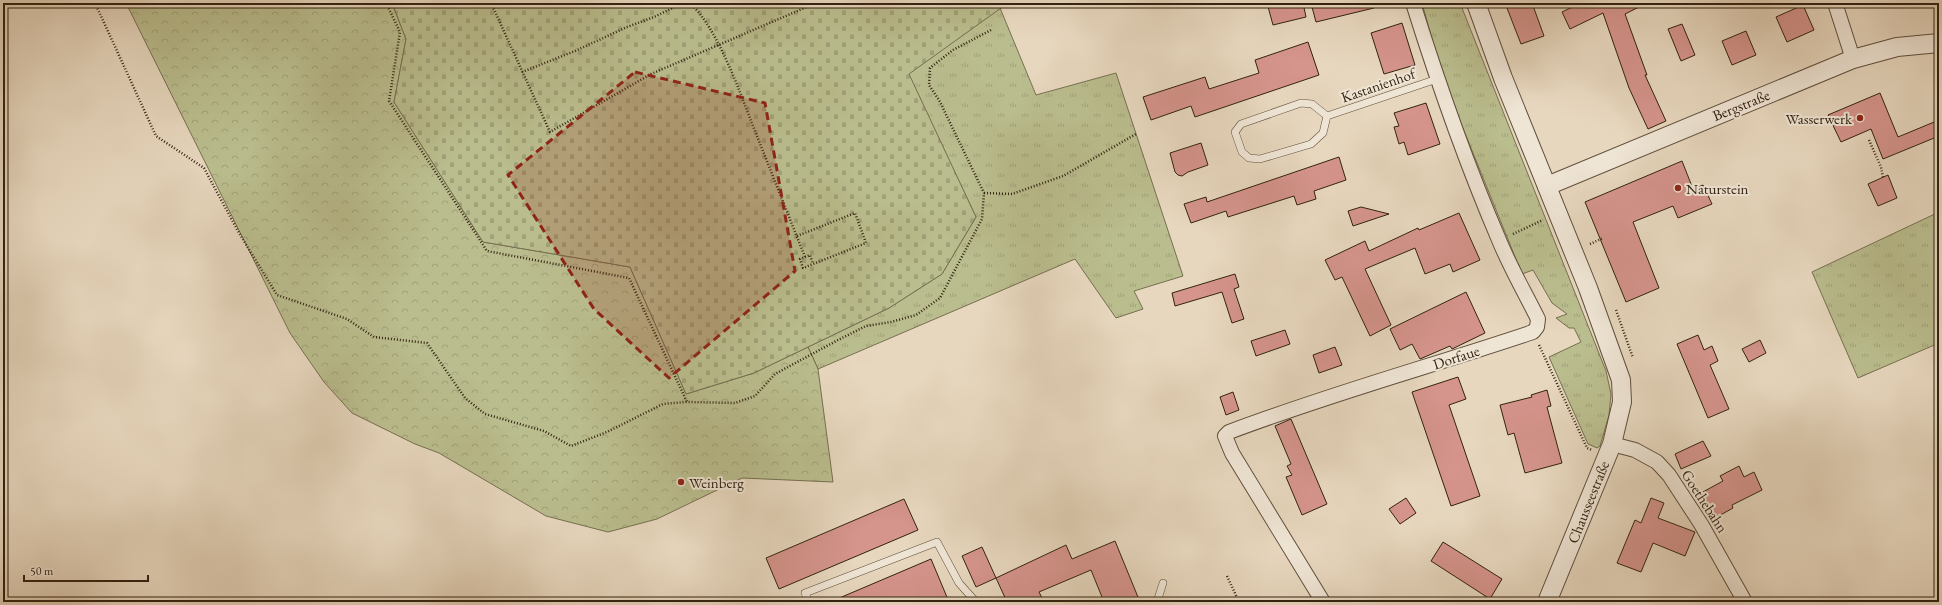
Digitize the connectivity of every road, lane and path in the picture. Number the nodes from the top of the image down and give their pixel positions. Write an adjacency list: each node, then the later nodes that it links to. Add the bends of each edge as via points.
1 (95, 3): 32 (path, via 156,136 204,168 239,233 277,295 347,318 374,337 427,343 465,398 485,414 544,431 571,446 607,432 663,404)
2 (386, 3): 32 (path, via 400,32 389,101 487,251 629,278)
3 (492, 3): 16 (path)
4 (684, 3): 16 (path)
5 (690, 3): 14 (path, via 697,9)
6 (802, 3): 11 (path)
7 (816, 3): 11 (path)
8 (1413, 3): 17 (street)
9 (1476, 3): 22 (street)
10 (1835, 3): 15 (street)
11 (804, 8): 14 (path)
12 (991, 30): 23 (path, via 953,50 930,68 929,85 939,100)
13 (1939, 43): 15 (street, Bergstraße, via 1897,47)
14 (718, 45): 16 (path, via 651,74 550,132); 25 (path, via 735,79)
15 (1853, 59): 22 (street, Bergstraße)
16 (522, 72)
17 (1437, 79): 18 (lane, Kastanienhof); 27 (street)
18 (1328, 116): 18 (lane, Kastanienhof, via 1324,133 1311,144 1260,159 1249,158 1242,152 1235,132 1241,124 1296,103 1312,104)
19 (1136, 134): 23 (path, via 1063,176 1012,194)
20 (1869, 140): 21 (path)
21 (1883, 177)
22 (1547, 186): 33 (street, Chausseestraße, via 1622,380 1622,400)
23 (984, 193): 32 (path, via 982,219 940,298 916,315 866,326 838,340 775,374 755,396 735,403)
24 (1544, 220): 27 (path)
25 (797, 236): 29 (path); 30 (path, via 855,213 866,243)
26 (1603, 238): 28 (path)
27 (1500, 241): 31 (street, via 1538,319 1538,328)
28 (1590, 244)
29 (805, 257): 30 (path, via 810,255); 30 (path, via 800,259 803,268)
30 (813, 264)
31 (1533, 332): 33 (path, via 1587,448); 40 (street, Dorfaue, via 1336,394 1229,432 1225,436 1236,459)
32 (686, 402)
33 (1610, 450): 41 (street, Chausseestraße); 42 (street, Goethebahn, via 1635,450 1657,462 1669,475)
34 (1227, 576): 39 (path)
35 (1163, 583): 38 (lane)
36 (809, 602): 37 (lane, via 805,593 937,542 959,582)
37 (976, 602)
38 (1157, 602)
39 (1240, 602)
40 (1323, 602)
41 (1547, 602)
42 (1746, 602)

